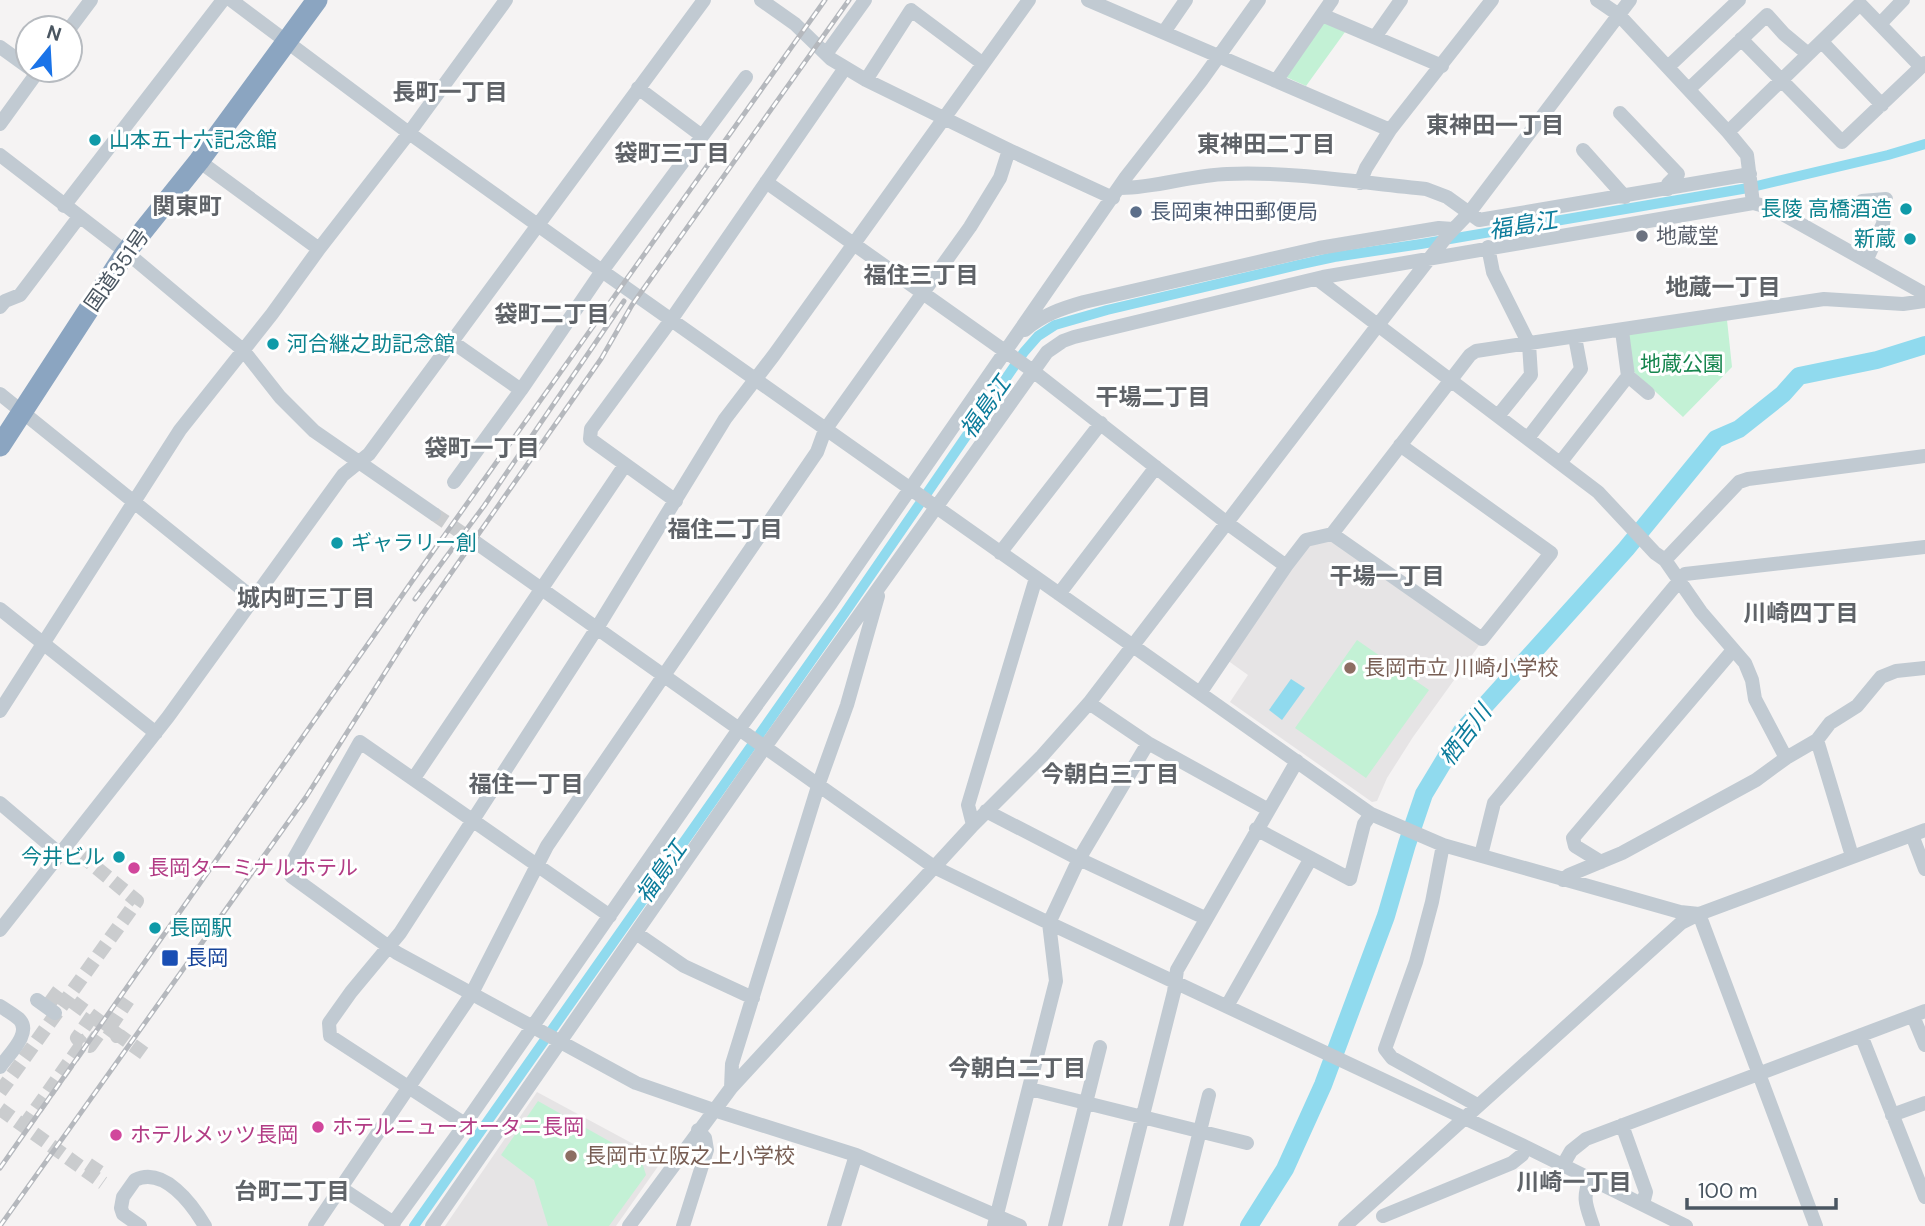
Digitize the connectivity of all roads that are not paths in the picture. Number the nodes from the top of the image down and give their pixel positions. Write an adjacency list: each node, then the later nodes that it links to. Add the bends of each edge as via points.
1 (223, 0): 64 (street)
2 (231, 0): 27 (street)
3 (317, 0): 27 (highway, 国道351号)
4 (506, 0): 50 (street)
5 (704, 0): 42 (street)
6 (761, 0): 29 (street)
7 (865, 0): 29 (street)
8 (1029, 0): 32 (street)
9 (1088, 0): 20 (street)
10 (1186, 0): 24 (street)
11 (1259, 0): 31 (street)
12 (1332, 0): 21 (street)
13 (1401, 0): 25 (street)
14 (1492, 0): 34 (street)
15 (1597, 0): 22 (street)
16 (1630, 0): 22 (street)
17 (1739, 0): 35 (street)
18 (1903, 0): 23 (street)
19 (1858, 2): 23 (street); 28 (street)
20 (1113, 4): 24 (street)
21 (1322, 15): 25 (street); 39 (street)
22 (1619, 15): 35 (street); 65 (street)
23 (1880, 24): 33 (street)
24 (1164, 32): 31 (street)
25 (1375, 37): 34 (street)
26 (1741, 39): 30 (street, via 1767,15); 40 (street); 43 (street)
27 (286, 41): 50 (street); 55 (highway, 国道351号)
28 (1822, 42): 30 (street); 44 (street)
29 (826, 54): 36 (street)
30 (1808, 54): 40 (street)
31 (1218, 57): 39 (street); 60 (street)
32 (982, 63): 38 (street, via 911,10); 46 (street)
33 (1923, 65): 44 (street)
34 (1442, 66): 48 (street)
35 (1669, 66): 43 (street)
36 (845, 68): 38 (street); 57 (street)
37 (746, 77): 51 (street)
38 (866, 80): 46 (street)
39 (1276, 81): 48 (street)
40 (1783, 81): 44 (street, via 1842,142); 49 (street)
41 (25, 84): 47 (street)
42 (638, 88): 51 (street); 67 (street)
43 (1689, 89): 49 (street)
44 (1882, 105)
45 (1620, 113): 59 (street, via 1678,174)
46 (943, 119): 52 (street); 69 (street)
47 (0, 124)
48 (1390, 131): 58 (street)
49 (1728, 132): 56 (street, via 1747,155)
50 (409, 133): 67 (street); 71 (street)
51 (702, 136): 75 (street)
52 (1009, 150): 60 (street); 77 (street, via 1000,178)
53 (1583, 150): 61 (street)
54 (0, 155): 64 (street)
55 (199, 161): 71 (street); 72 (highway, 国道351号)
56 (1750, 176): 59 (street); 62 (street)
57 (766, 182): 69 (street); 81 (street)
58 (1360, 183): 60 (street, via 1225,174); 65 (street, via 1433,190)
59 (1668, 189): 61 (street)
60 (1117, 193): 87 (street)
61 (1625, 197): 65 (street, via 1479,220)
62 (1753, 199): 70 (street); 74 (street)
63 (1862, 201): 74 (street, via 1886,199 1883,224)
64 (64, 206): 66 (street)
65 (1469, 212): 68 (street)
66 (79, 217): 72 (street); 80 (street, via 20,295)
67 (537, 225): 75 (street); 85 (street)
68 (1450, 233): 73 (street); 87 (street, via 1439,228 1319,248 1084,302 1041,318)
69 (853, 243): 77 (street); 92 (street)
70 (1488, 247): 73 (street); 86 (street, via 1493,272)
71 (319, 248): 88 (street)
72 (126, 252): 88 (street); 96 (highway, 国道351号)
73 (1430, 258): 76 (street); 82 (street)
74 (1866, 261): 78 (street)
75 (602, 271): 81 (street); 93 (street)
76 (1317, 279): 82 (street); 89 (street, via 1063,341)
77 (923, 292): 87 (street); 99 (street)
78 (1925, 294)
79 (1925, 301): 83 (street, via 1824,299)
80 (0, 307)
81 (671, 320): 92 (street); 106 (street, via 591,429 590,439)
82 (1378, 325): 91 (street); 114 (street)
83 (1622, 331): 84 (street); 90 (street)
84 (1575, 337): 86 (street); 100 (street, via 1581,369)
85 (451, 341): 93 (street); 104 (street)
86 (1529, 344): 91 (street, via 1476,351); 97 (street, via 1531,375)
87 (1010, 349): 89 (street); 109 (street)
88 (243, 350): 104 (street, via 295,414); 111 (street, via 180,430)
89 (1030, 369): 98 (street); 112 (street)
90 (1628, 376): 94 (street); 105 (street)
91 (1451, 379): 97 (street); 101 (street)
92 (755, 380): 99 (street); 110 (street, via 724,419)
93 (521, 390): 108 (street)
94 (1648, 393)
95 (0, 394): 96 (street)
96 (23, 412): 102 (highway, 国道351号); 111 (street)
97 (1499, 416): 100 (street)
98 (1101, 423): 107 (street); 118 (street)
99 (825, 430): 109 (street); 133 (street, via 817,452)
100 (1528, 438): 105 (street)
101 (1400, 445): 115 (street); 115 (street, via 1551,553 1482,639)
102 (0, 446)
103 (1925, 456): 119 (street, via 1739,482)
104 (359, 463): 113 (street); 126 (street, via 343,475)
105 (1560, 463): 119 (street, via 1608,502)
106 (625, 465): 110 (street); 124 (street)
107 (1156, 467): 114 (street); 125 (street)
108 (454, 482)
109 (911, 491): 112 (street); 137 (street)
110 (676, 501): 128 (street)
111 (134, 502): 126 (street); 129 (street)
112 (932, 505): 118 (street); 122 (street)
113 (433, 514)
114 (1227, 523): 120 (street); 130 (street)
115 (1332, 534): 120 (street, via 1306,540)
116 (478, 544): 124 (street)
117 (1925, 547): 123 (street, via 1685,575)
118 (1000, 553): 121 (street)
119 (1660, 556): 123 (street)
120 (1286, 566): 134 (street)
121 (1036, 578): 125 (street); 151 (street, via 968,805)
122 (883, 581): 141 (street); 145 (street)
123 (1679, 581): 131 (street); 156 (street, via 1494,803)
124 (542, 589): 128 (street); 144 (street)
125 (1059, 594): 130 (street)
126 (253, 598): 138 (street)
127 (0, 610): 129 (street)
128 (597, 628): 133 (street); 150 (street)
129 (43, 645): 136 (street); 138 (street)
130 (1132, 645): 134 (street); 135 (street)
131 (1733, 650): 142 (street, via 1745,663 1755,699); 160 (street, via 1573,838 1575,846)
132 (1925, 668): 139 (street, via 1881,677 1857,706 1830,723)
133 (664, 676): 137 (street); 161 (street)
134 (1200, 693): 143 (street)
135 (1089, 703): 140 (street); 148 (street)
136 (0, 711)
137 (742, 731): 141 (street); 166 (street)
138 (156, 733): 155 (street)
139 (1817, 740): 142 (street); 157 (street)
140 (1148, 743): 147 (street); 159 (street)
141 (763, 745): 145 (street); 170 (street)
142 (1786, 758): 160 (street, via 1756,780)
143 (1297, 761): 147 (street); 149 (street)
144 (414, 778): 150 (street); 171 (street, via 360,742 291,864 290,876)
145 (819, 783): 162 (street); 175 (street)
146 (0, 803): 155 (street)
147 (1268, 809): 152 (street)
148 (986, 811): 151 (street); 159 (street)
149 (1375, 816): 154 (street); 158 (street, via 1364,824 1350,879)
150 (471, 822): 161 (street); 171 (street)
151 (973, 825): 162 (street)
152 (1256, 829): 158 (street); 167 (street)
153 (1918, 832): 157 (street); 163 (street)
154 (1440, 844): 156 (street); 195 (street, via 1432,902 1416,962 1385,1049 1392,1058)
155 (60, 854): 169 (street)
156 (1481, 855): 164 (street)
157 (1852, 856): 165 (street)
158 (1311, 858): 178 (street)
159 (1079, 859): 167 (street); 168 (street)
160 (1601, 862): 164 (street)
161 (537, 866): 166 (street); 173 (street)
162 (934, 867): 168 (street); 190 (street)
163 (1925, 869)
164 (1563, 880): 165 (street)
165 (1699, 914): 188 (street); 195 (street, via 1681,923)
166 (610, 916): 181 (street)
167 (1205, 918): 172 (street)
168 (1049, 923): 172 (street); 191 (street, via 1056,981)
169 (0, 930)
170 (636, 933): 175 (street, via 684,966); 184 (street)
171 (389, 946): 173 (street); 189 (street, via 339,1008 328,1030 330,1036)
172 (1175, 982): 178 (street); 198 (street)
173 (471, 995): 181 (street); 189 (street)
174 (0, 998): 182 (street, via 27,1016)
175 (752, 998): 190 (street, via 732,1064)
176 (41, 1000): 179 (street)
177 (0, 1006): 182 (street, via 20,1020)
178 (1227, 1006): 199 (street)
179 (55, 1013)
180 (1919, 1014): 183 (street); 185 (street)
181 (535, 1028): 184 (street); 200 (street)
182 (23, 1035): 187 (street)
183 (1861, 1035): 188 (street); 197 (street)
184 (556, 1040): 196 (street, via 636,1083); 220 (street)
185 (1925, 1045)
186 (1100, 1047): 193 (street)
187 (0, 1067)
188 (1758, 1073): 201 (street); 231 (street)
189 (408, 1088): 200 (street); 209 (street)
190 (731, 1088): 196 (street)
191 (1030, 1089): 193 (street); 214 (street)
192 (1209, 1095): 203 (street)
193 (1085, 1103): 198 (street); 225 (street)
194 (1925, 1103): 197 (street)
195 (1478, 1105): 199 (street)
196 (714, 1110): 202 (street); 206 (street)
197 (1892, 1115): 211 (street)
198 (1143, 1117): 203 (street); 226 (street)
199 (1464, 1118): 205 (street); 210 (street)
200 (465, 1124): 216 (street)
201 (1622, 1125): 207 (street, via 1577,1145); 212 (street, via 1646,1192)
202 (698, 1130): 221 (street); 222 (street, via 707,1150)
203 (1200, 1131): 204 (street); 227 (street)
204 (1247, 1143)
205 (1526, 1147): 207 (street); 215 (street, via 1511,1163)
206 (856, 1155): 214 (street); 223 (street)
207 (1563, 1165): 208 (street)
208 (1590, 1178): 212 (street); 229 (street, via 1584,1200)
209 (341, 1188): 216 (street); 219 (street)
210 (1376, 1197): 215 (street); 228 (street)
211 (1925, 1197)
212 (1643, 1204): 213 (street)
213 (1661, 1220): 230 (street)
214 (995, 1221): 224 (street)
215 (1385, 1221)
216 (393, 1225)
217 (140, 1226): 218 (street, via 123,1214 121,1203 135,1180 150,1175 191,1203)
218 (205, 1226)
219 (315, 1226)
220 (432, 1226)
221 (629, 1226)
222 (683, 1226)
223 (834, 1226)
224 (1020, 1226)
225 (1055, 1226)
226 (1115, 1226)
227 (1176, 1226)
228 (1345, 1226)
229 (1593, 1226)
230 (1686, 1226)
231 (1816, 1226)

